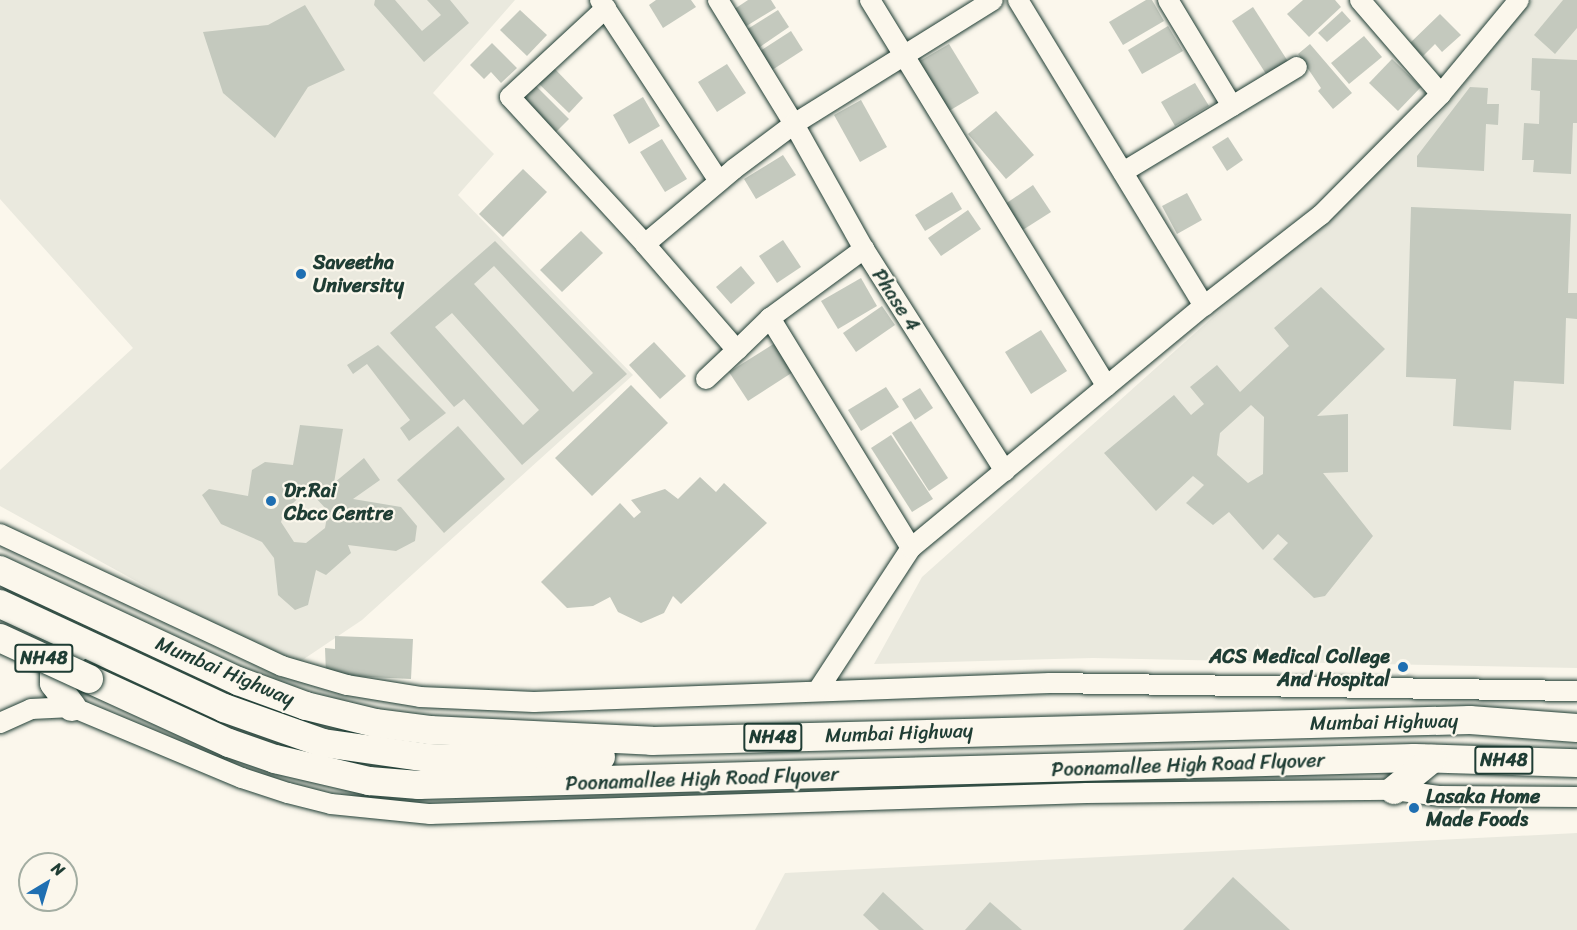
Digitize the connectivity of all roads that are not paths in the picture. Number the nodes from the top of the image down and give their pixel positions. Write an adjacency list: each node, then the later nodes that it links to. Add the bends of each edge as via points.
1 (718, 0): 13 (street, Phase 4)
2 (870, 0): 9 (street)
3 (993, 0): 9 (street)
4 (1018, 0): 14 (street)
5 (1168, 0): 12 (street)
6 (1360, 0): 11 (street)
7 (1519, 0): 11 (street)
8 (603, 4): 15 (street); 16 (street, via 510,97)
9 (902, 58): 13 (street); 22 (street)
10 (1297, 67): 12 (street)
11 (1441, 94): 18 (street, via 1321,215)
12 (1232, 106): 14 (street)
13 (794, 124): 15 (street); 17 (street, Phase 4)
14 (1123, 172): 18 (street)
15 (718, 181): 16 (street)
16 (645, 244): 20 (street)
17 (864, 249): 19 (street); 23 (street, Phase 4)
18 (1204, 306): 22 (street)
19 (770, 318): 20 (street); 25 (street)
20 (738, 350): 21 (street)
21 (706, 379)
22 (1107, 386): 23 (street)
23 (1005, 471): 25 (street)
24 (0, 534): 30 (street, via 249,651 316,678 347,685 420,697 534,702)
25 (912, 548): 30 (street)
26 (0, 570): 35 (highway, Mumbai Highway / NH48, via 238,681 306,706 375,723 504,737 652,741)
27 (0, 604): 29 (highway)
28 (0, 638): 36 (highway, Poonamallee High Road Flyover / NH48, bridge, via 229,743 275,759 369,781 420,785)
29 (91, 646): 32 (highway, via 61,657 54,669 54,682); 35 (highway, via 275,728 365,752 524,760 664,752)
30 (818, 690): 31 (street, via 1050,683)
31 (1577, 691)
32 (72, 707): 33 (street, via 31,709); 40 (street, via 242,778 288,793 331,804 430,814 1087,793)
33 (0, 723)
34 (1577, 728): 35 (highway, Mumbai Highway / NH48, via 1470,720)
35 (759, 738)
36 (1432, 759): 37 (highway, Mumbai Highway / NH48); 40 (highway)
37 (1494, 759): 38 (highway, Mumbai Highway / NH48); 39 (highway, via 1532,772)
38 (1577, 764)
39 (1577, 779)
40 (1394, 790): 41 (street, via 1451,797)
41 (1577, 797)

